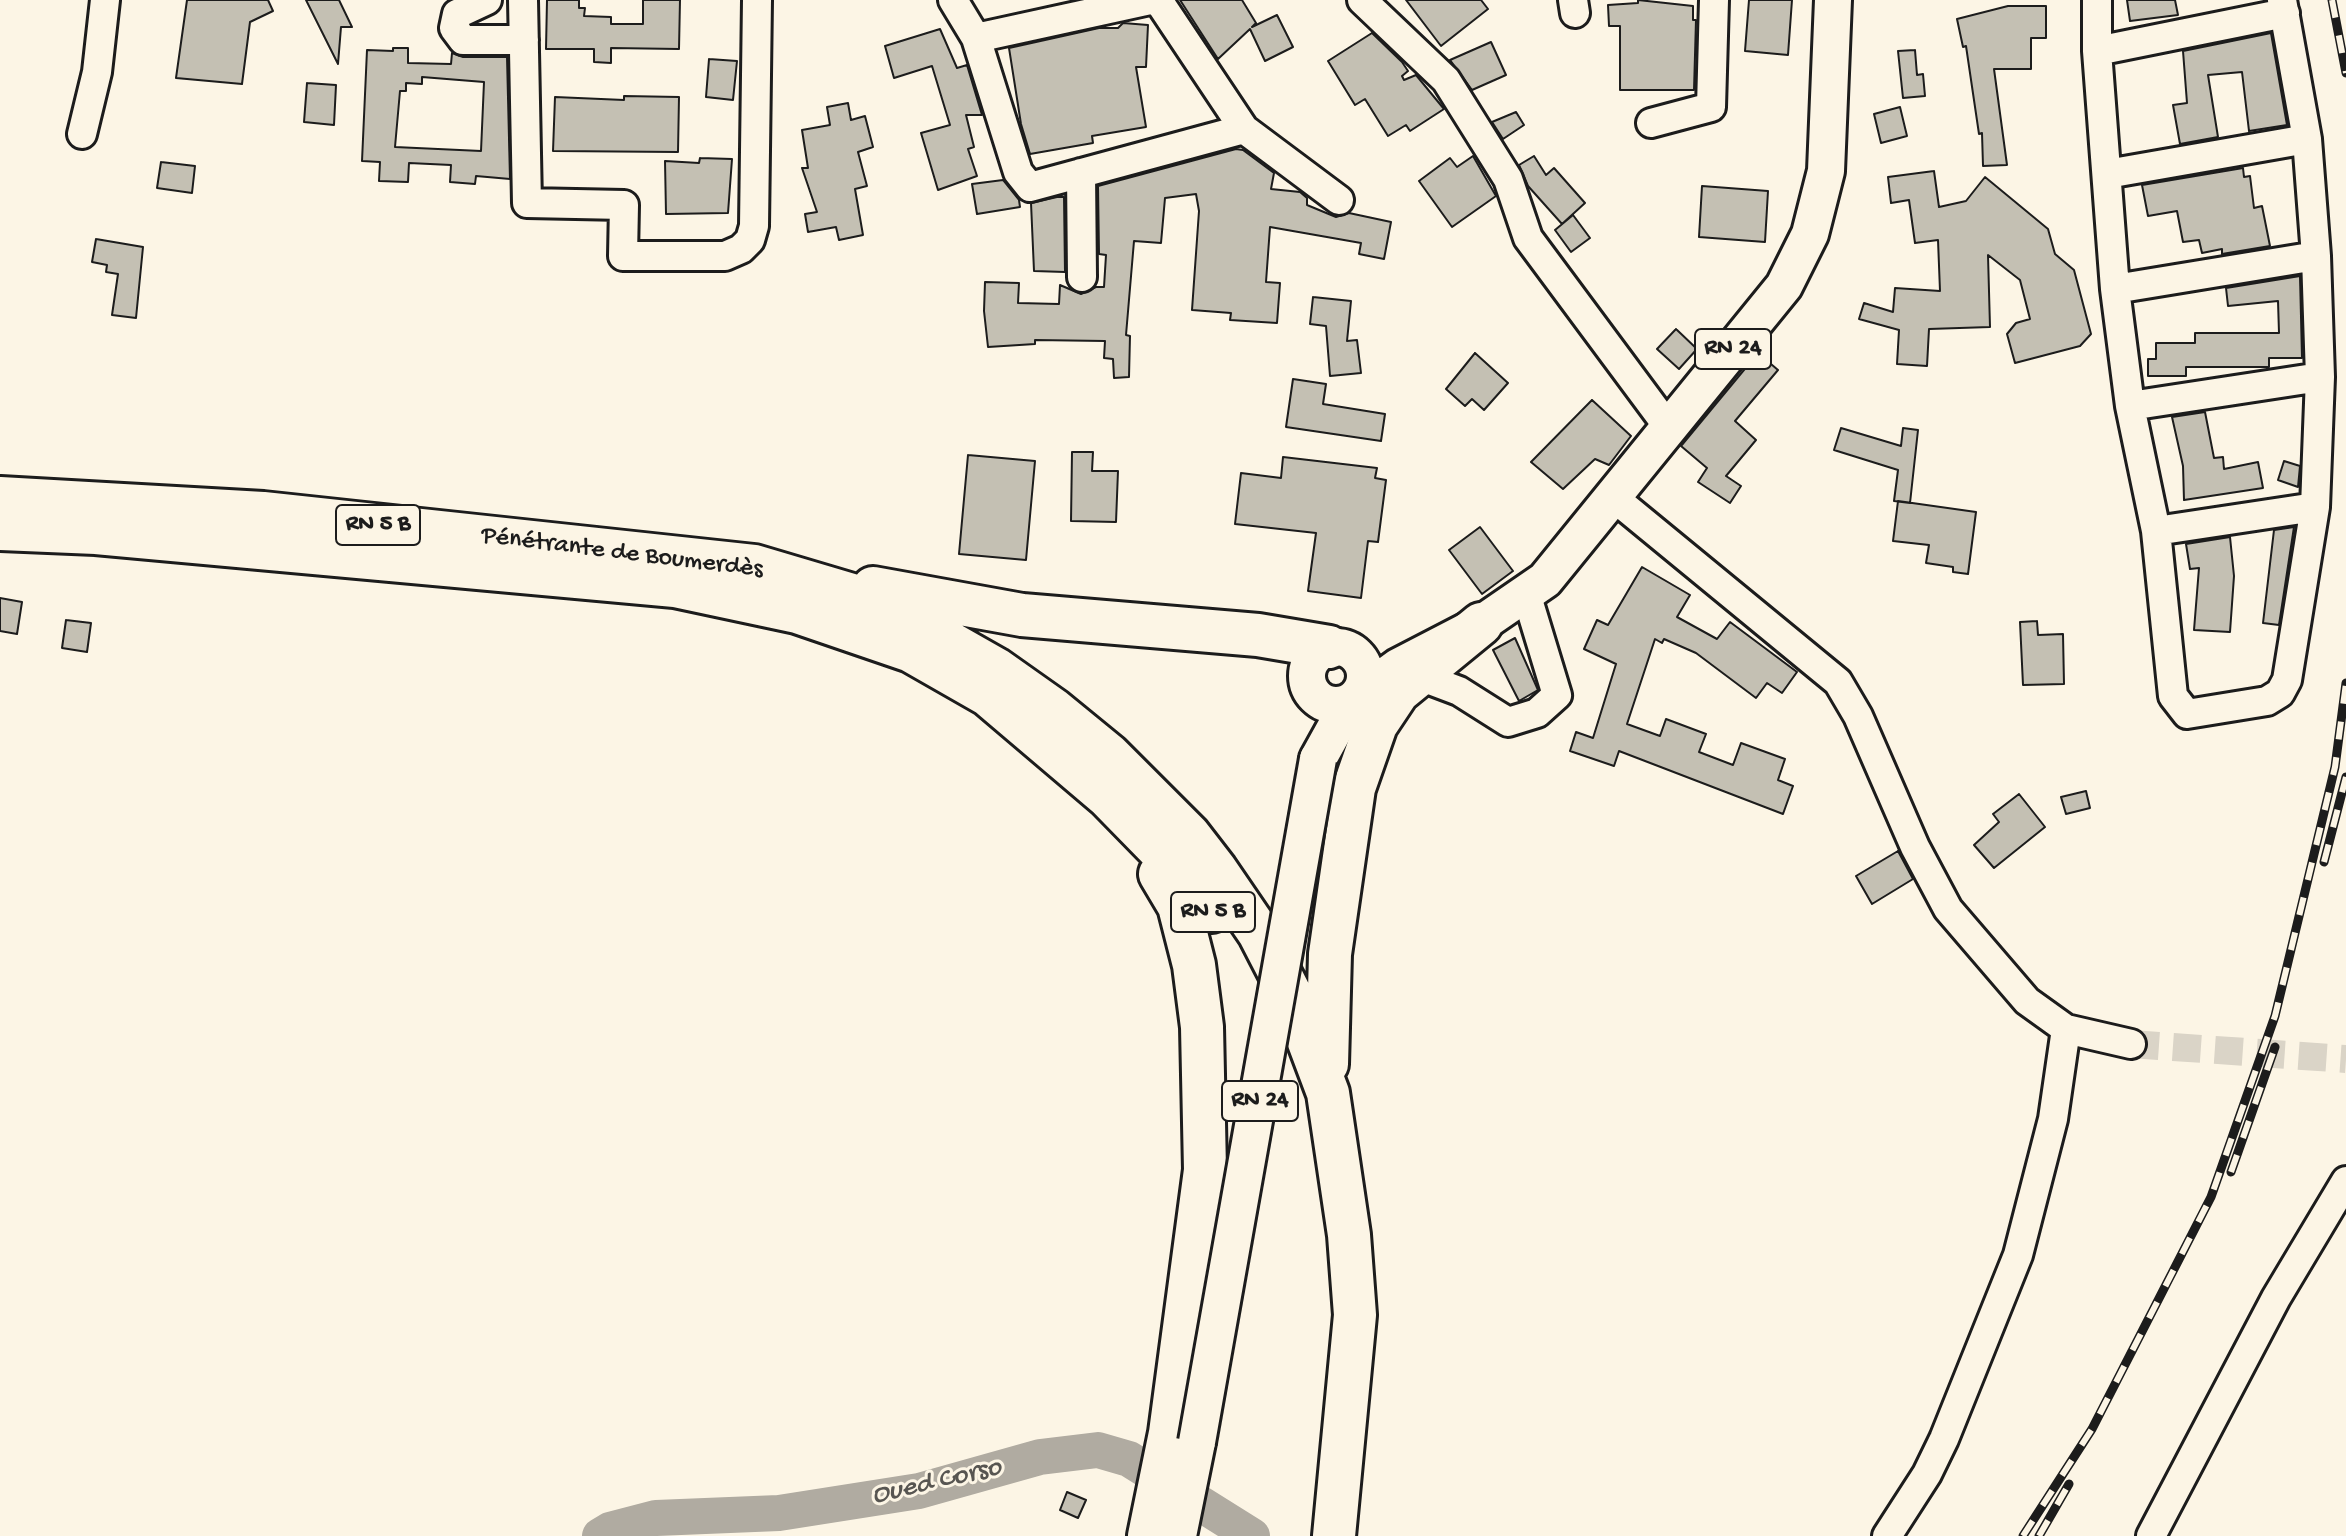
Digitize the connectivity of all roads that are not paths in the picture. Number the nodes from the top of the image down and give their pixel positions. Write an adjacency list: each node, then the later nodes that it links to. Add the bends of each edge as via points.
1 (105, 0): 18 (street, via 97,72)
2 (487, 0): 14 (street, via 457,14 454,28 463,40)
3 (523, 0): 14 (street)
4 (757, 0): 14 (street, via 754,226 750,240 725,256 623,256 624,205 527,203)
5 (953, 0): 13 (street)
6 (1150, 0): 13 (street)
7 (1158, 0): 17 (street)
8 (1362, 0): 28 (street, via 1446,80 1508,179 1528,238)
9 (1714, 0): 16 (street, via 1711,107)
10 (1833, 0): 28 (main road, RN 24, via 1826,171 1810,234 1784,286)
11 (2097, 0): 15 (street)
12 (2283, 7): 15 (street); 19 (street)
13 (976, 38): 20 (street, via 1022,182 1030,187)
14 (524, 40)
15 (2097, 51): 21 (street)
16 (1651, 123)
17 (1244, 129): 20 (street); 22 (street)
18 (82, 134)
19 (2307, 139): 21 (street); 23 (street)
20 (1081, 173): 24 (street)
21 (2107, 174): 25 (street)
22 (1339, 200)
23 (2316, 256): 25 (street); 26 (street)
24 (1082, 277)
25 (2115, 289): 27 (street)
26 (2320, 377): 27 (street); 31 (street)
27 (2130, 406): 33 (street)
28 (1669, 428): 29 (main road, RN 24)
29 (1613, 497): 35 (main road, RN 24, via 1545,580); 42 (street, via 1838,682 1948,909 2027,1001)
30 (0, 498): 34 (highway, Pénétrante de Boumerdès / RN 5 B, via 263,513)
31 (2315, 507): 33 (street); 33 (street, via 2287,680 2280,693 2267,701 2201,712 2187,714 2173,696)
32 (0, 529): 39 (highway, Pénétrante de Boumerdès / RN 5 B, via 143,537 675,586 797,612 885,641)
33 (2156, 531)
34 (754, 566): 37 (highway, via 1022,615 1258,635); 44 (highway, Pénétrante de Boumerdès / RN 5 B, via 855,596 922,627 996,669 1109,755 1189,835 1259,933 1292,997)
35 (1526, 593): 36 (main road, RN 24); 38 (street, via 1557,695 1537,713 1508,722 1459,691)
36 (1481, 624): 37 (main road); 38 (highway)
37 (1330, 659): 40 (main road, via 1366,674 1363,688); 40 (main road, via 1315,697 1324,703); 41 (main road)
38 (1408, 671): 40 (main road); 44 (highway, via 1376,725 1354,788 1330,954)
39 (988, 695): 46 (highway, via 1138,847 1164,879 1189,934 1202,1027 1205,1170 1170,1433); 47 (highway, Pénétrante de Boumerdès / RN 5 B, via 1108,797 1197,888 1243,960 1286,1053 1313,1148 1328,1238 1330,1377)
40 (1349, 703): 41 (main road)
41 (1318, 759): 46 (main road, RN 24, bridge, via 1266,1067)
42 (2066, 1029): 43 (street); 49 (street, via 2053,1119 2018,1255 1944,1439)
43 (2131, 1044)
44 (1328, 1093): 48 (highway, Pénétrante de Boumerdès / RN 5 B, via 1355,1315)
45 (2346, 1181): 50 (street, via 2276,1298)
46 (1169, 1531)
47 (1314, 1536)
48 (1334, 1536)
49 (1887, 1536)
50 (2151, 1536)

